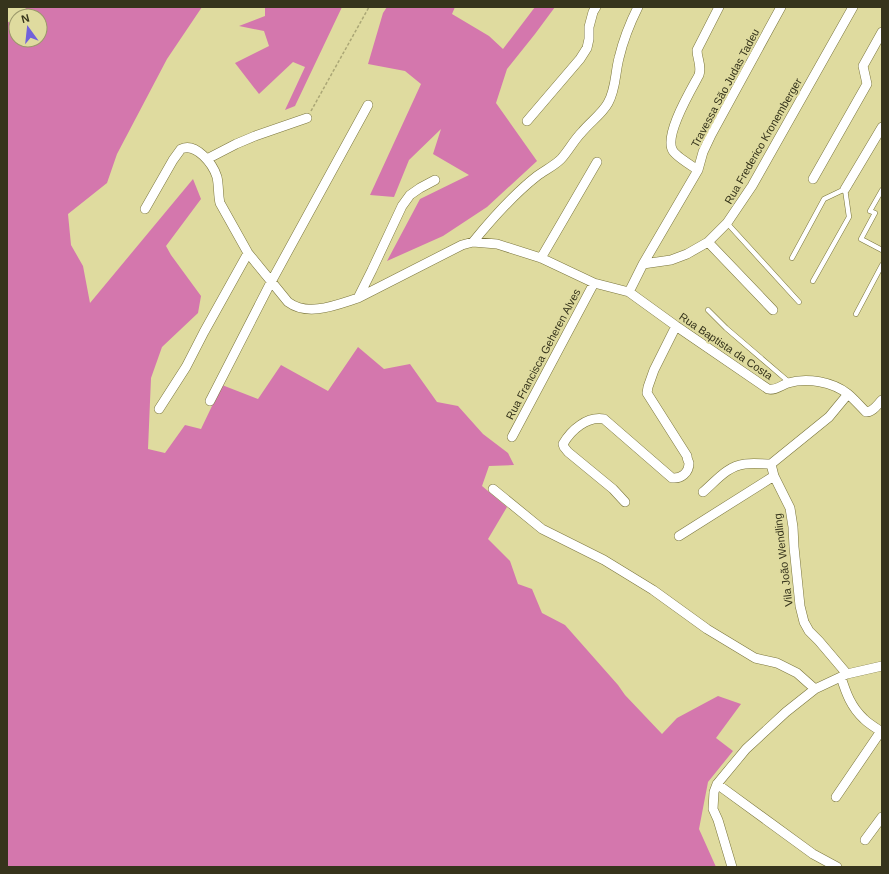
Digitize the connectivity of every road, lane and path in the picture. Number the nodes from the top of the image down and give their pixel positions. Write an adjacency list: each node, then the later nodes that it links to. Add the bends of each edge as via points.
1 (369, 7): 9 (path)
2 (596, 7): 10 (street, via 589,27 588,44 580,59)
3 (638, 7): 21 (street, via 618,59 612,91 605,108 574,140 561,159 520,191)
4 (719, 7): 14 (street, via 697,50 701,70 674,125 672,135 671,144 674,152)
5 (781, 7): 14 (street, Travessa São Judas Tadeu, via 711,135)
6 (853, 7): 20 (street, Rua Frederico Kronemberger, via 752,186)
7 (882, 32): 15 (street, via 863,66 866,84)
8 (368, 105): 30 (street)
9 (307, 118): 12 (street, via 255,136)
10 (527, 121)
11 (882, 127): 17 (street)
12 (207, 159): 19 (street, via 194,149 181,149); 24 (street, via 217,177 220,203)
13 (597, 162): 25 (street)
14 (698, 170): 27 (street, Travessa São Judas Tadeu)
15 (813, 179)
16 (436, 180): 33 (street, via 420,188 402,206)
17 (845, 190): 26 (lane, via 824,199); 29 (lane, via 849,217)
18 (882, 190): 23 (lane, via 870,211 876,213 861,239)
19 (145, 209)
20 (727, 223): 22 (street, Rua Frederico Kronemberger); 34 (lane)
21 (473, 242): 25 (street, via 497,244); 33 (street, via 462,245)
22 (708, 242): 27 (street, Rua Frederico Kronemberger, via 688,254 671,260); 36 (street)
23 (882, 250)
24 (248, 253): 30 (street); 43 (street, via 186,367)
25 (541, 258): 31 (street)
26 (792, 258)
27 (644, 264): 32 (street)
28 (882, 265): 37 (lane)
29 (813, 281)
30 (271, 282): 33 (street, via 288,302 303,309 326,307); 42 (street)
31 (594, 283): 32 (street); 44 (street, Rua Francisca Geheren Alves)
32 (629, 292): 38 (street, Rua Baptista da Costa)
33 (358, 298)
34 (798, 302)
35 (708, 310): 39 (lane)
36 (773, 310)
37 (856, 314)
38 (676, 326): 39 (street, Rua Baptista da Costa, via 768,390); 49 (street, via 654,370 647,393 687,456 689,464 683,476 672,478 604,419 592,419 576,428 563,444 568,452 613,489)
39 (789, 382): 40 (street, Rua Baptista da Costa, via 799,380 825,383)
40 (848, 394): 41 (street, Rua Baptista da Costa, via 866,412); 45 (street, via 829,417)
41 (882, 400)
42 (210, 401)
43 (159, 409)
44 (512, 436)
45 (771, 464): 46 (street, Vila João Wendling); 48 (street, via 734,466)
46 (774, 476): 50 (street); 52 (street, Vila João Wendling, via 790,508 799,599 804,622)
47 (493, 489): 53 (street, via 542,529 604,560 653,590 706,629 755,658 777,663 796,673)
48 (703, 492)
49 (624, 502)
50 (679, 536)
51 (882, 666): 52 (street)
52 (844, 675): 53 (street); 54 (street, via 845,691 852,705 864,719)
53 (815, 689): 55 (street, via 746,749)
54 (882, 732): 56 (street)
55 (717, 784): 59 (street, via 713,809); 60 (street, via 813,854)
56 (836, 797)
57 (882, 817): 58 (street)
58 (865, 840)
59 (732, 867)
60 (837, 867)

